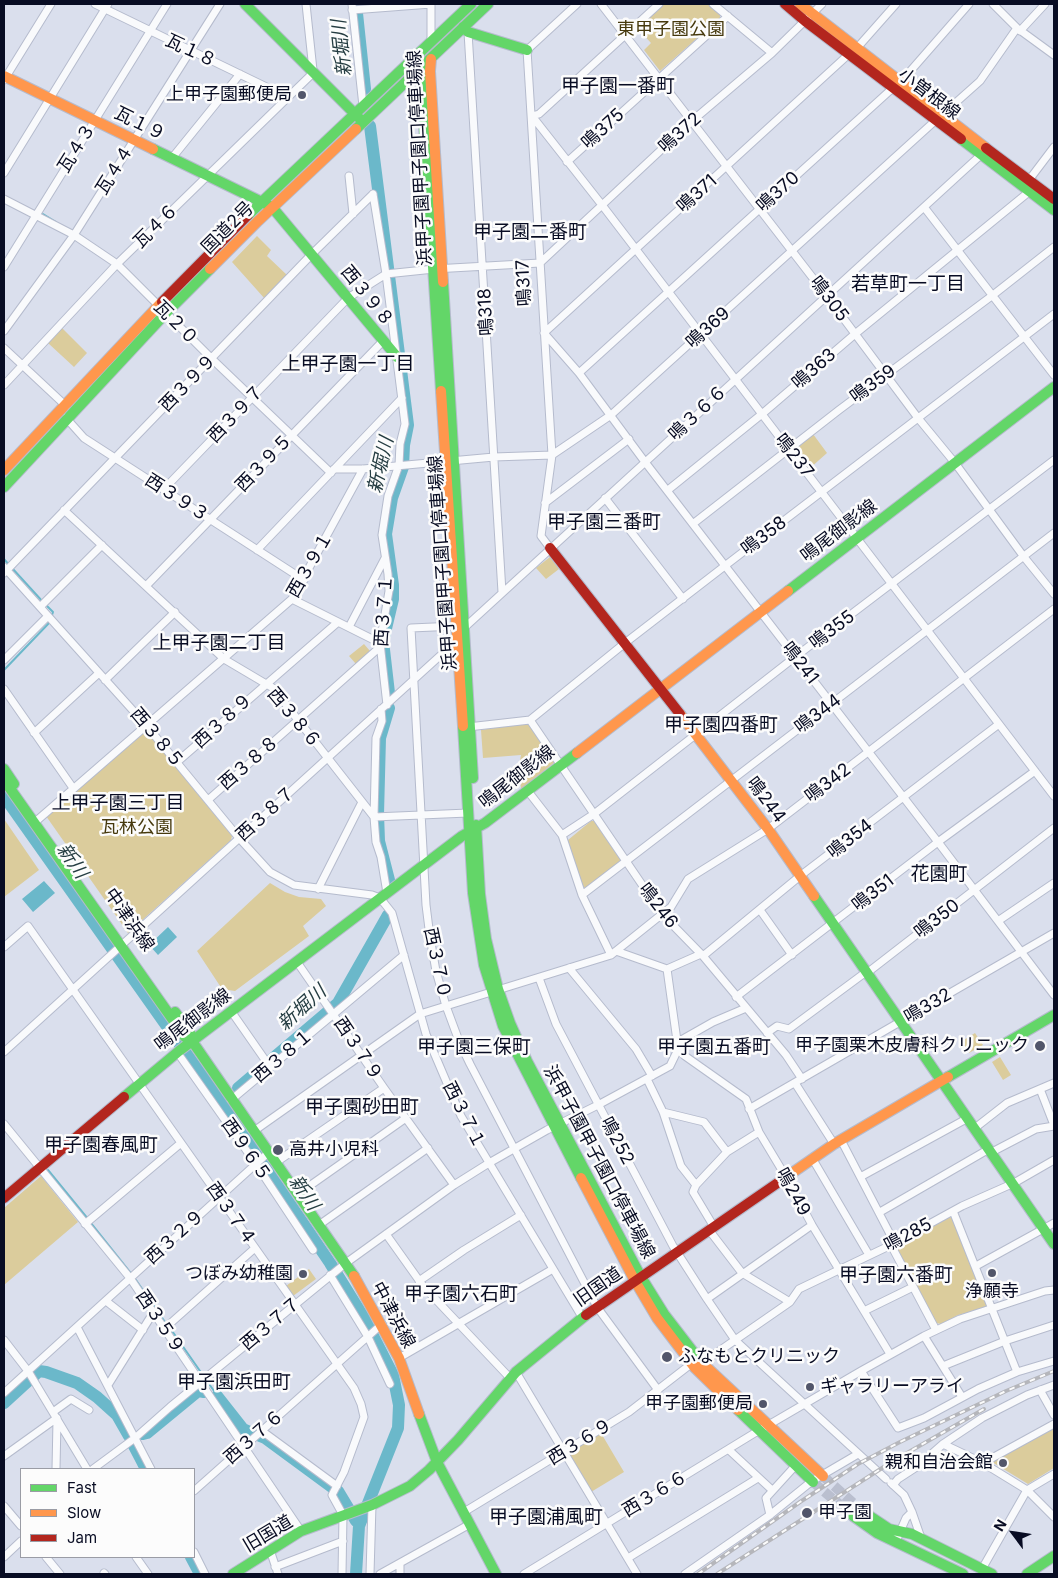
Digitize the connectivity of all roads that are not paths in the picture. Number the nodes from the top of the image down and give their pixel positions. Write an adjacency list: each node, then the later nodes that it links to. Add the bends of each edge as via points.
1 (51, 4): 38 (street)
2 (95, 4): 21 (street, 瓦１８)
3 (167, 4): 27 (street, 瓦４３)
4 (220, 4): 30 (street, 瓦４４)
5 (245, 4): 36 (main road)
6 (306, 4): 36 (street)
7 (431, 4): 22 (street); 29 (street)
8 (488, 4): 25 (main road, 国道2号)
9 (577, 4): 31 (street)
10 (602, 4): 28 (street, 鳴305)
11 (659, 4): 28 (street)
12 (713, 4): 23 (street)
13 (785, 4): 24 (main road, 小曽根線)
14 (800, 4): 24 (main road, 小曽根線)
15 (822, 4): 24 (street, 鳴372)
16 (896, 4): 32 (street, 鳴371)
17 (968, 4): 40 (street, 鳴370)
18 (993, 4): 26 (street)
19 (1045, 4): 26 (street, 鳴369)
20 (469, 5): 29 (main road, 国道2号)
21 (107, 6): 27 (street, 瓦１８); 42 (street)
22 (354, 8): 43 (street)
23 (728, 16): 33 (street); 39 (street, 鳴375)
24 (809, 18): 32 (main road, 小曽根線); 33 (street, 鳴372)
25 (466, 30): 31 (main road); 35 (main road, 国道2号); 80 (street, 鳴318)
26 (1019, 30): 34 (street); 45 (street, 鳴369, via 980,81)
27 (150, 32): 30 (street, 瓦１８); 46 (street, 瓦４３)
28 (625, 34): 39 (street, 鳴305); 44 (street, via 539,114)
29 (432, 40): 35 (main road, 浜甲子園甲子園口停車場線); 43 (main road, 国道2号)
30 (190, 50): 37 (street, 瓦１８); 49 (street, 瓦４４)
31 (527, 50): 44 (street, 鳴317)
32 (853, 51): 40 (main road, 小曽根線); 54 (street, 鳴371)
33 (772, 53): 47 (street, 鳴372)
34 (1054, 55)
35 (428, 59): 48 (main road, 国道2号); 81 (main road, 浜甲子園甲子園口停車場線)
36 (314, 71): 41 (street, 瓦４６); 43 (main road)
37 (240, 74): 41 (street, 瓦１８); 52 (street)
38 (4, 78): 42 (main road, 瓦１９)
39 (659, 78): 47 (street, 鳴305); 53 (street, 鳴375)
40 (897, 85): 45 (main road, 小曽根線); 67 (street, 鳴370)
41 (287, 97): 56 (street, 瓦４６)
42 (50, 98): 46 (main road, 瓦１９); 55 (street)
43 (359, 110): 48 (main road); 63 (main road, 国道2号)
44 (532, 116): 53 (street, 鳴237); 77 (street, 鳴317)
45 (940, 117): 51 (main road, 小曽根線); 74 (street, 鳴369)
46 (94, 120): 49 (main road, 瓦１９); 70 (street, 瓦４３)
47 (692, 121): 54 (street, 鳴305); 64 (street, 鳴372)
48 (362, 122): 65 (main road, 国道2号)
49 (134, 140): 52 (main road, 瓦１９); 71 (street, 瓦４４)
50 (1054, 147): 58 (street)
51 (984, 152): 58 (main road, 小曽根線); 59 (main road, 小曽根線); 66 (street, 鳴３６６)
52 (172, 158): 56 (main road, 瓦１９)
53 (567, 162): 64 (street, 鳴237)
54 (727, 166): 67 (street, 鳴305); 73 (street, 鳴371)
55 (4, 173)
56 (208, 175): 63 (main road, 瓦１９); 78 (street, 瓦４６)
57 (349, 176): 69 (street)
58 (1029, 180): 62 (main road, 小曽根線)
59 (1030, 191): 68 (main road, 小曽根線); 75 (street, 鳴363)
60 (373, 194): 69 (street, 西３９９); 82 (street, 西３７１)
61 (4, 199): 70 (street, 瓦２０)
62 (1054, 199)
63 (261, 202): 65 (main road, 瓦１９); 87 (main road, 国道2号)
64 (602, 205): 73 (street, 鳴237); 77 (street, 鳴372)
65 (272, 207): 76 (main road, 西３９８); 87 (main road, 国道2号)
66 (924, 207): 75 (street); 84 (street, 鳴３６６)
67 (760, 209): 74 (street, 鳴305); 83 (street, 鳴370)
68 (1054, 210)
69 (353, 214): 76 (street, 西３９９)
70 (36, 215): 71 (street, 瓦２０); 79 (street, 瓦４３)
71 (74, 235): 78 (street, 瓦２０); 89 (street, 瓦４４)
72 (1054, 247): 85 (street, 鳴359)
73 (636, 249): 83 (street, 鳴237); 90 (street, 鳴371)
74 (792, 250): 84 (street, 鳴305); 92 (street, 鳴369)
75 (958, 250): 85 (street); 91 (street, 鳴363)
76 (312, 254): 86 (main road, 西３９８); 97 (street, 西３９９)
77 (540, 263): 80 (street, 西３９７); 90 (street, 鳴317)
78 (117, 264): 87 (street, 瓦２０); 98 (street, 瓦４６)
79 (4, 267)
80 (483, 267): 81 (street, 西３９７); 116 (street, 鳴318)
81 (438, 268): 82 (street, 西３９７); 118 (main road, 浜甲子園甲子園口停車場線)
82 (388, 274): 86 (street, 西３９７); 96 (street, 西３７１)
83 (669, 293): 92 (street, 鳴237); 99 (street, 鳴370)
84 (826, 295): 91 (street, 鳴305); 102 (street, 鳴３６６)
85 (993, 295): 93 (street); 100 (street, 鳴359)
86 (348, 298): 94 (main road, 西３９８); 105 (street, 西３９７)
87 (162, 310): 97 (street, 瓦２０); 107 (main road, 国道2号); 111 (main road, 国道2号)
88 (1054, 314): 93 (street, 鳴358)
89 (4, 331)
90 (544, 333): 99 (street, 鳴241); 115 (street, 鳴317)
91 (856, 334): 100 (street, 鳴305); 108 (street, 鳴363)
92 (701, 335): 102 (street, 鳴237); 109 (street, 鳴369)
93 (1025, 336): 101 (street); 110 (street, 鳴358)
94 (382, 342): 96 (main road, 西３９８); 112 (street, 西３９５)
95 (4, 348): 98 (street)
96 (397, 357): 106 (street, 西３７１)
97 (212, 359): 105 (street, 瓦２０); 117 (street, 西３９９)
98 (22, 365): 103 (street, 瓦４６); 107 (street)
99 (579, 372): 109 (street, 鳴241)
100 (886, 375): 110 (street, 鳴305); 114 (street, 鳴359)
101 (1054, 375)
102 (735, 379): 108 (street, 鳴237); 120 (street, 鳴３６６)
103 (4, 385)
104 (1054, 386): 121 (main road, 鳴尾御影線)
105 (252, 397): 112 (street, 瓦２０); 127 (street, 西３９７)
106 (402, 398): 122 (street, 西３７１, via 405,424 400,444); 125 (street)
107 (66, 404): 111 (street); 124 (main road, 国道2号)
108 (762, 414): 114 (street, 鳴237); 128 (street, 鳴363)
109 (611, 415): 113 (street, 鳴241); 115 (street, 鳴369)
110 (918, 418): 121 (street, 鳴305); 129 (street, 鳴358)
111 (67, 419): 117 (street, 西３９３, via 84,438); 126 (main road, 国道2号)
112 (292, 434): 125 (street, 瓦２０); 134 (street, 西３９５)
113 (629, 439): 120 (street, 鳴241); 131 (street)
114 (789, 449): 129 (street, 鳴237); 135 (street, 鳴359)
115 (552, 454): 116 (street); 131 (street, 鳴317)
116 (494, 457): 118 (street); 148 (street, 鳴318)
117 (115, 458): 127 (street, 西３９３); 132 (street, 西３９９)
118 (449, 460): 122 (street); 158 (main road, 浜甲子園甲子園口停車場線)
119 (1054, 460): 133 (street, 鳴355)
120 (646, 462): 128 (street, 鳴241); 130 (street, 鳴３６６)
121 (955, 463): 133 (street, 鳴305); 137 (main road, 鳴尾御影線)
122 (402, 465): 123 (street); 141 (street, 西３７１, via 388,496 382,535)
123 (363, 469): 125 (street); 145 (street, 西３９１)
124 (4, 470)
125 (332, 471): 140 (street)
126 (4, 487)
127 (164, 489): 134 (street, 西３９３)
128 (668, 490): 135 (street, 鳴241)
129 (822, 492): 137 (street, 鳴237); 143 (street, 鳴358)
130 (605, 498): 139 (street, 鳴３６６); 151 (street)
131 (546, 503): 139 (street, 鳴317, via 541,536)
132 (64, 510): 138 (street, 西３８６); 144 (street, 西３９９)
133 (989, 510): 142 (street, 鳴305); 146 (street, 鳴355)
134 (210, 519): 140 (street, 西３９３); 147 (street, 西３９５)
135 (694, 523): 143 (street, 鳴241)
136 (1054, 533): 142 (street, 鳴344)
137 (856, 538): 146 (street, 鳴237); 155 (main road, 鳴尾御影線)
138 (102, 545): 147 (street, 西３８６); 152 (street)
139 (550, 548): 148 (street, 鳴３６６); 162 (main road, 鳴244)
140 (257, 550): 145 (street, 西３９３)
141 (385, 557): 159 (street); 163 (street, 西３７１, via 389,591)
142 (1024, 557): 149 (street, 鳴305); 160 (street, 鳴344)
143 (726, 565): 151 (street, 鳴358); 155 (street, 鳴241)
144 (5, 570): 152 (street, 西３８５)
145 (304, 580): 150 (street, 西３９１)
146 (892, 584): 160 (street, 鳴237); 164 (street, 鳴355)
147 (146, 586): 154 (street, 西３８６)
148 (502, 592): 158 (street, 鳴３６６)
149 (1054, 594)
150 (292, 599): 157 (street); 165 (street, 西３９１)
151 (683, 599): 162 (street, 鳴358)
152 (40, 607): 156 (street, 西３８５)
153 (1054, 609): 168 (street, 鳴342)
154 (175, 612): 165 (street, 西３８６); 169 (street)
155 (760, 612): 164 (street, 鳴241); 172 (main road, 鳴尾御影線)
156 (50, 618): 166 (street); 167 (street, 西３８５)
157 (338, 622): 159 (street); 171 (street, 西３８９)
158 (460, 626): 161 (main road, 浜甲子園甲子園口停車場線); 170 (street, 西３７０, via 411,628); 180 (main road, 浜甲子園甲子園口停車場線)
159 (349, 627): 163 (street)
160 (928, 630): 168 (street, 鳴237); 174 (street, 鳴344)
161 (458, 637): 170 (street); 180 (main road, 浜甲子園甲子園口停車場線)
162 (625, 643): 172 (main road, 鳴244); 177 (street, 鳴358)
163 (380, 645): 175 (street, 西３７１); 176 (street, 西３８８)
164 (795, 657): 174 (street, 鳴241); 182 (street, 鳴355)
165 (224, 659): 171 (street, 西３８６); 178 (street, 西３９１)
166 (4, 660)
167 (99, 673): 169 (street, 西３８５); 181 (street)
168 (964, 678): 179 (street, 鳴237); 183 (street, 鳴342)
169 (106, 680): 178 (street, 西３８５)
170 (413, 681): 175 (street, 西３８７); 199 (street, 西３７０)
171 (266, 684): 176 (street, 西３８６, via 273,688); 185 (street, 西３８９)
172 (660, 688): 182 (main road, 鳴244); 186 (main road, 鳴尾御影線)
173 (4, 689): 181 (street)
174 (832, 703): 183 (street, 鳴241); 190 (street, 鳴344)
175 (384, 707): 184 (street, 西３８７); 200 (street, 西３７１, via 376,738)
176 (298, 720): 184 (street, 西３８６); 195 (street, 西３８８)
177 (530, 720): 180 (street); 186 (street, 鳴246)
178 (146, 724): 185 (street, 西３８５); 191 (street, 西３９１)
179 (999, 724): 188 (street, 鳴237); 194 (street, 鳴354)
180 (466, 728): 197 (main road, 浜甲子園甲子園口停車場線); 204 (main road, 浜甲子園甲子園口停車場線)
181 (34, 733): 191 (street)
182 (696, 736): 190 (main road, 鳴244); 198 (street, 鳴355)
183 (868, 752): 194 (street, 鳴241); 203 (street, 鳴342)
184 (327, 758): 196 (street, 西３８６); 206 (street, 西３８７)
185 (177, 762): 195 (street, 西３８５)
186 (560, 764): 192 (main road, 鳴尾御影線); 198 (street, 鳴246)
187 (4, 768): 201 (main road, 中津浜線)
188 (1034, 771): 193 (street, 鳴237); 207 (street, 鳴351)
189 (4, 780): 201 (main road, 中津浜線)
190 (731, 781): 203 (main road, 鳴244); 208 (street, 鳴344)
191 (73, 788): 201 (street, 西３９１)
192 (527, 790): 204 (main road, 鳴尾御影線); 205 (street)
193 (1054, 796)
194 (904, 797): 207 (street, 鳴241); 210 (street, 鳴354)
195 (208, 800): 206 (street, 西３８５)
196 (362, 802): 200 (street, 西３８６); 212 (street)
197 (468, 813): 199 (street); 204 (main road, 浜甲子園甲子園口停車場線)
198 (594, 814): 205 (street, 鳴355); 208 (street, 鳴246)
199 (420, 815): 200 (street); 209 (street, 西３７０)
200 (376, 817): 215 (street, 西３７１)
201 (36, 821): 222 (main road, 中津浜線)
202 (1054, 828): 213 (street, 鳴350)
203 (768, 829): 210 (main road, 鳴244); 217 (street, 鳴342, via 688,879 671,907)
204 (472, 830): 209 (main road, 鳴尾御影線); 234 (main road, 浜甲子園甲子園口停車場線, via 473,894 479,939)
205 (562, 835): 214 (street)
206 (239, 838): 212 (street, 西３８５, via 270,872 294,885); 222 (street, 西３８７)
207 (938, 842): 213 (street, 鳴241); 219 (street, 鳴351)
208 (625, 862): 214 (street, 鳴344); 217 (street, 鳴246)
209 (424, 864): 215 (main road, 鳴尾御影線); 237 (street, 西３７０, via 430,937)
210 (800, 876): 216 (street, 鳴354); 219 (main road, 鳴244)
211 (1054, 883): 218 (street)
212 (318, 889): 215 (street, 西３８５)
213 (974, 889): 218 (street, 鳴241); 231 (street, 鳴350)
214 (582, 895): 224 (street)
215 (383, 896): 225 (street, 西３７１, via 392,913); 228 (main road, 鳴尾御影線)
216 (760, 910): 226 (street, 鳴354); 227 (street)
217 (662, 914): 224 (street, 鳴342); 226 (street, 鳴246)
218 (998, 921): 223 (street, 鳴241)
219 (833, 924): 227 (street, 鳴351); 231 (main road, 鳴244)
220 (1054, 933): 223 (street, 鳴332)
221 (4, 947): 233 (street, 西３７４, via 28,926)
222 (119, 948): 233 (street, 西３８７); 245 (main road, 中津浜線, via 184,1037)
223 (1022, 952): 235 (street, 鳴241); 243 (street, 鳴332)
224 (613, 953): 229 (street, 鳴342); 230 (street)
225 (404, 955): 239 (street, 西３８１); 241 (street, 西３７１)
226 (702, 955): 230 (street, 鳴354); 236 (street, 鳴246)
227 (792, 955): 236 (street, 鳴351)
228 (297, 962): 239 (street, 西３７９); 240 (main road, 鳴尾御影線)
229 (570, 968): 232 (street, 鳴342); 250 (street, via 636,1049)
230 (667, 969): 246 (street)
231 (867, 973): 243 (main road, 鳴244); 244 (street, 鳴350, via 789,1029 777,1026)
232 (539, 978): 234 (street, 鳴342); 258 (street, 鳴252, via 556,1024)
233 (72, 990): 247 (street, 西３８７); 254 (street, 西３７４)
234 (495, 990): 237 (street, 鳴342); 264 (main road, 浜甲子園甲子園口停車場線, via 503,1026)
235 (1054, 995)
236 (736, 997): 238 (street, 鳴246)
237 (446, 1006): 241 (street, 鳴342); 272 (street, 西３７０, via 470,1064)
238 (746, 1008): 244 (street, 鳴246); 246 (street, 西３７７, via 683,1039)
239 (331, 1010): 248 (street, 西３７９); 249 (street, 西３８１)
240 (231, 1011): 245 (main road, 鳴尾御影線); 249 (street)
241 (420, 1014): 248 (street, 鳴342); 279 (street, 西３７１, via 461,1116)
242 (1054, 1015): 251 (main road, 旧国道)
243 (901, 1022): 251 (main road, 鳴244); 252 (street, 鳴332)
244 (767, 1033): 252 (street, 鳴246, via 786,1055)
245 (183, 1047): 254 (main road, 鳴尾御影線); 257 (main road, 中津浜線); 276 (street, 西９６５)
246 (678, 1048): 250 (street, 西３７７, via 670,1066); 259 (street, 鳴249, via 746,1099)
247 (4, 1052)
248 (362, 1056): 255 (street, 西３７９); 267 (street, 鳴342)
249 (269, 1064): 257 (street, 西３８１)
250 (649, 1078): 258 (street, 西３７７); 260 (street)
251 (942, 1080): 262 (main road, 鳴244); 270 (main road, 旧国道)
252 (799, 1082): 259 (street, 鳴332); 270 (street, 鳴246)
253 (1054, 1083): 256 (street)
254 (138, 1084): 269 (street, 西３７４); 280 (main road, 鳴尾御影線)
255 (384, 1088): 261 (street, 西３７９); 278 (street)
256 (1040, 1089): 265 (street); 266 (street, via 1007,1103)
257 (231, 1100): 267 (main road, 中津浜線)
258 (598, 1105): 264 (street, 西３７７); 303 (street, 鳴252)
259 (750, 1109): 268 (street, 鳴249)
260 (663, 1112): 274 (street, via 704,1122); 285 (street, via 681,1166)
261 (406, 1118): 271 (street, 西３７９); 286 (street)
262 (968, 1118): 266 (main road, 鳴244); 281 (street)
263 (4, 1124): 280 (street, 西３５９)
264 (557, 1125): 272 (street, 西３７７); 311 (main road, 浜甲子園甲子園口停車場線)
265 (1054, 1126): 273 (street, via 1036,1129)
266 (975, 1128): 273 (main road, 鳴244)
267 (254, 1131): 276 (main road, 中津浜線)
268 (759, 1132): 274 (street); 282 (street, 鳴249)
269 (181, 1142): 287 (street, 西３７４); 293 (street)
270 (838, 1142): 275 (main road, 旧国道); 281 (street, 鳴246)
271 (428, 1148): 284 (street, 西３７９); 294 (street)
272 (514, 1148): 279 (street, 西３７７); 319 (street, 西３７０)
273 (990, 1151): 283 (main road, 鳴244); 290 (street)
274 (727, 1152): 285 (street)
275 (812, 1158): 282 (main road, 旧国道); 304 (street)
276 (261, 1159): 278 (main road, 中津浜線); 287 (street, 西３２９); 302 (street, 西９６５)
277 (1054, 1160): 283 (street, 鳴285)
278 (275, 1163): 286 (main road, 中津浜線)
279 (489, 1163): 284 (street, 西３７７); 291 (street, 西３７１)
280 (39, 1168): 288 (main road, 鳴尾御影線); 293 (street, 西３５９)
281 (862, 1176): 290 (street, 鳴246)
282 (786, 1178): 295 (street, 鳴249); 296 (main road, 旧国道)
283 (1014, 1184): 289 (street, 鳴285); 297 (main road, 鳴244)
284 (454, 1185): 298 (street, 西３７７)
285 (696, 1185): 296 (street, via 694,1192)
286 (298, 1194): 294 (main road, 中津浜線)
287 (220, 1197): 301 (street, 西３７４); 310 (street, 西３２９)
288 (4, 1198)
289 (954, 1211): 300 (street, 鳴285); 305 (street)
290 (880, 1212): 300 (street, 鳴246, via 891,1236)
291 (520, 1215): 306 (street, 西３７１); 312 (street)
292 (1054, 1222): 297 (street)
293 (85, 1224): 310 (street, 西３５９)
294 (319, 1225): 307 (main road, 中津浜線)
295 (812, 1226): 308 (street, 鳴249); 309 (street)
296 (711, 1228): 303 (main road, 旧国道); 309 (street)
297 (1043, 1228): 299 (main road); 305 (street)
298 (386, 1234): 307 (street, 西３７７); 312 (street)
299 (1054, 1244)
300 (891, 1245): 304 (street, 鳴285); 313 (street, 鳴246)
301 (255, 1248): 318 (street, 西３７４); 327 (street)
302 (313, 1250)
303 (676, 1252): 311 (main road, 旧国道); 315 (street, 鳴252)
304 (869, 1255): 308 (street, 鳴285)
305 (976, 1266): 320 (street)
306 (553, 1269): 323 (street, 西３７１); 324 (street)
307 (337, 1270): 318 (street, 西３７７); 330 (main road, 中津浜線); 330 (street)
308 (839, 1270): 317 (street, 鳴285, via 799,1289); 321 (street, 鳴249)
309 (742, 1273): 315 (street); 317 (street)
310 (130, 1278): 316 (street, 西３２９); 322 (street, 西３５９)
311 (638, 1279): 319 (main road, 旧国道); 339 (main road, 浜甲子園甲子園口停車場線, via 657,1318)
312 (419, 1282): 324 (street)
313 (913, 1287): 321 (street); 329 (street, 鳴246)
314 (1054, 1290): 320 (street, 西３６６)
315 (707, 1299): 333 (street, 鳴252)
316 (106, 1301): 326 (street, 西３２９); 328 (street)
317 (790, 1302): 333 (street, 鳴285)
318 (294, 1305): 338 (street, 西３７４); 345 (street, 西３７７)
319 (597, 1307): 323 (main road, 旧国道); 349 (street, 西３７０)
320 (993, 1309): 329 (street, 西３６６, via 960,1318); 334 (street)
321 (864, 1311): 335 (street, 鳴249)
322 (153, 1313): 327 (street, 西３５９); 328 (street)
323 (582, 1317): 344 (main road, 旧国道)
324 (458, 1323): 336 (street); 344 (street)
325 (1054, 1325): 334 (street)
326 (77, 1327): 342 (street, 西３２９); 347 (street)
327 (164, 1329): 345 (street, 西３５９)
328 (143, 1330): 347 (street)
329 (936, 1330): 331 (street, 西３６６)
330 (374, 1331): 336 (main road, 中津浜線); 338 (street, 西３７６); 346 (street)
331 (924, 1336): 335 (street, 西３６６); 340 (street)
332 (4, 1340): 342 (street)
333 (735, 1340): 339 (street, 鳴285); 353 (street)
334 (1005, 1340): 340 (street); 343 (street)
335 (890, 1354): 341 (street, 西３６６)
336 (399, 1358): 367 (main road, 中津浜線)
337 (1054, 1361): 343 (street)
338 (337, 1365): 359 (street, 西３７６); 379 (street, 西３７４, via 354,1388 364,1417)
339 (696, 1365): 349 (street, 西３６９); 358 (main road, 浜甲子園甲子園口停車場線)
340 (943, 1366): 352 (street)
341 (861, 1370): 352 (street, via 898,1428); 353 (street, 西３６６)
342 (28, 1371): 351 (street, 西３２９); 355 (street)
343 (1017, 1372): 352 (street)
344 (513, 1375): 364 (street); 367 (main road, 旧国道)
345 (200, 1383): 360 (street, 西３７７); 362 (street, 西３５９)
346 (390, 1384)
347 (108, 1385): 360 (street)
348 (1054, 1385): 350 (street)
349 (658, 1390): 364 (street, 西３６９, via 629,1412)
350 (1040, 1390): 356 (street); 361 (street, via 982,1418)
351 (4, 1393)
352 (962, 1398)
353 (805, 1405): 358 (street, 西３６６); 365 (street)
354 (89, 1410): 355 (street, via 71,1400)
355 (55, 1415): 366 (street); 370 (street); 371 (street)
356 (1054, 1415)
357 (1054, 1424): 368 (street)
358 (764, 1428): 363 (street, 西３６６); 369 (main road, 浜甲子園甲子園口停車場線); 375 (main road, 浜甲子園甲子園口停車場線)
359 (262, 1431): 362 (street, 西３７６); 379 (street)
360 (135, 1438): 372 (street, 西３７７); 373 (street)
361 (943, 1444): 368 (street); 378 (street, via 918,1466)
362 (245, 1446): 380 (street, 西３７６); 392 (street, 西３５９)
363 (729, 1450): 376 (street); 389 (street, 西３６６)
364 (563, 1452): 385 (street, 西３６９); 389 (street)
365 (858, 1454): 375 (street); 378 (street)
366 (4, 1456)
367 (437, 1462): 384 (main road, 旧国道, via 410,1486); 385 (main road, 中津浜線)
368 (983, 1463): 382 (street)
369 (796, 1464): 377 (main road, 浜甲子園甲子園口停車場線); 381 (street)
370 (56, 1468)
371 (85, 1468)
372 (94, 1468)
373 (150, 1468)
374 (1054, 1474): 382 (street)
375 (823, 1475): 377 (street)
376 (758, 1478): 381 (street); 404 (street)
377 (813, 1482): 387 (street)
378 (890, 1482): 386 (street, via 902,1493)
379 (336, 1486): 384 (street, via 332,1495)
380 (195, 1490)
381 (772, 1490): 387 (street, via 766,1498)
382 (1028, 1490): 388 (street); 408 (street)
383 (4, 1506): 391 (street)
384 (358, 1510): 392 (main road, 旧国道); 395 (street); 415 (street)
385 (464, 1512): 390 (main road, 中津浜線)
386 (912, 1512): 393 (street); 394 (street)
387 (770, 1515): 421 (street)
388 (1054, 1517)
389 (606, 1523): 404 (street); 419 (street, 西３６６)
390 (470, 1524): 405 (street); 418 (main road, 中津浜線)
391 (20, 1525)
392 (301, 1531): 398 (main road, 旧国道)
393 (900, 1531): 394 (main road); 397 (street); 397 (main road, via 857,1514 868,1528)
394 (921, 1538): 408 (main road)
395 (343, 1541): 407 (street); 414 (street)
396 (20, 1542): 401 (street)
397 (896, 1542): 422 (main road)
398 (270, 1550): 407 (street); 412 (main road, 旧国道)
399 (195, 1554): 411 (street)
400 (1054, 1556): 424 (main road)
401 (4, 1557)
402 (47, 1558): 409 (street)
403 (137, 1558): 410 (street)
404 (628, 1558): 420 (street)
405 (400, 1563): 416 (street); 417 (street)
406 (1054, 1564): 425 (main road)
407 (275, 1566): 413 (street)
408 (982, 1569): 423 (main road)
409 (60, 1574)
410 (148, 1574)
411 (205, 1574)
412 (235, 1574)
413 (278, 1574)
414 (341, 1574)
415 (370, 1574)
416 (380, 1574)
417 (400, 1574)
418 (496, 1574)
419 (524, 1574)
420 (637, 1574)
421 (685, 1574)
422 (964, 1574)
423 (992, 1574)
424 (1027, 1574)
425 (1039, 1574)

